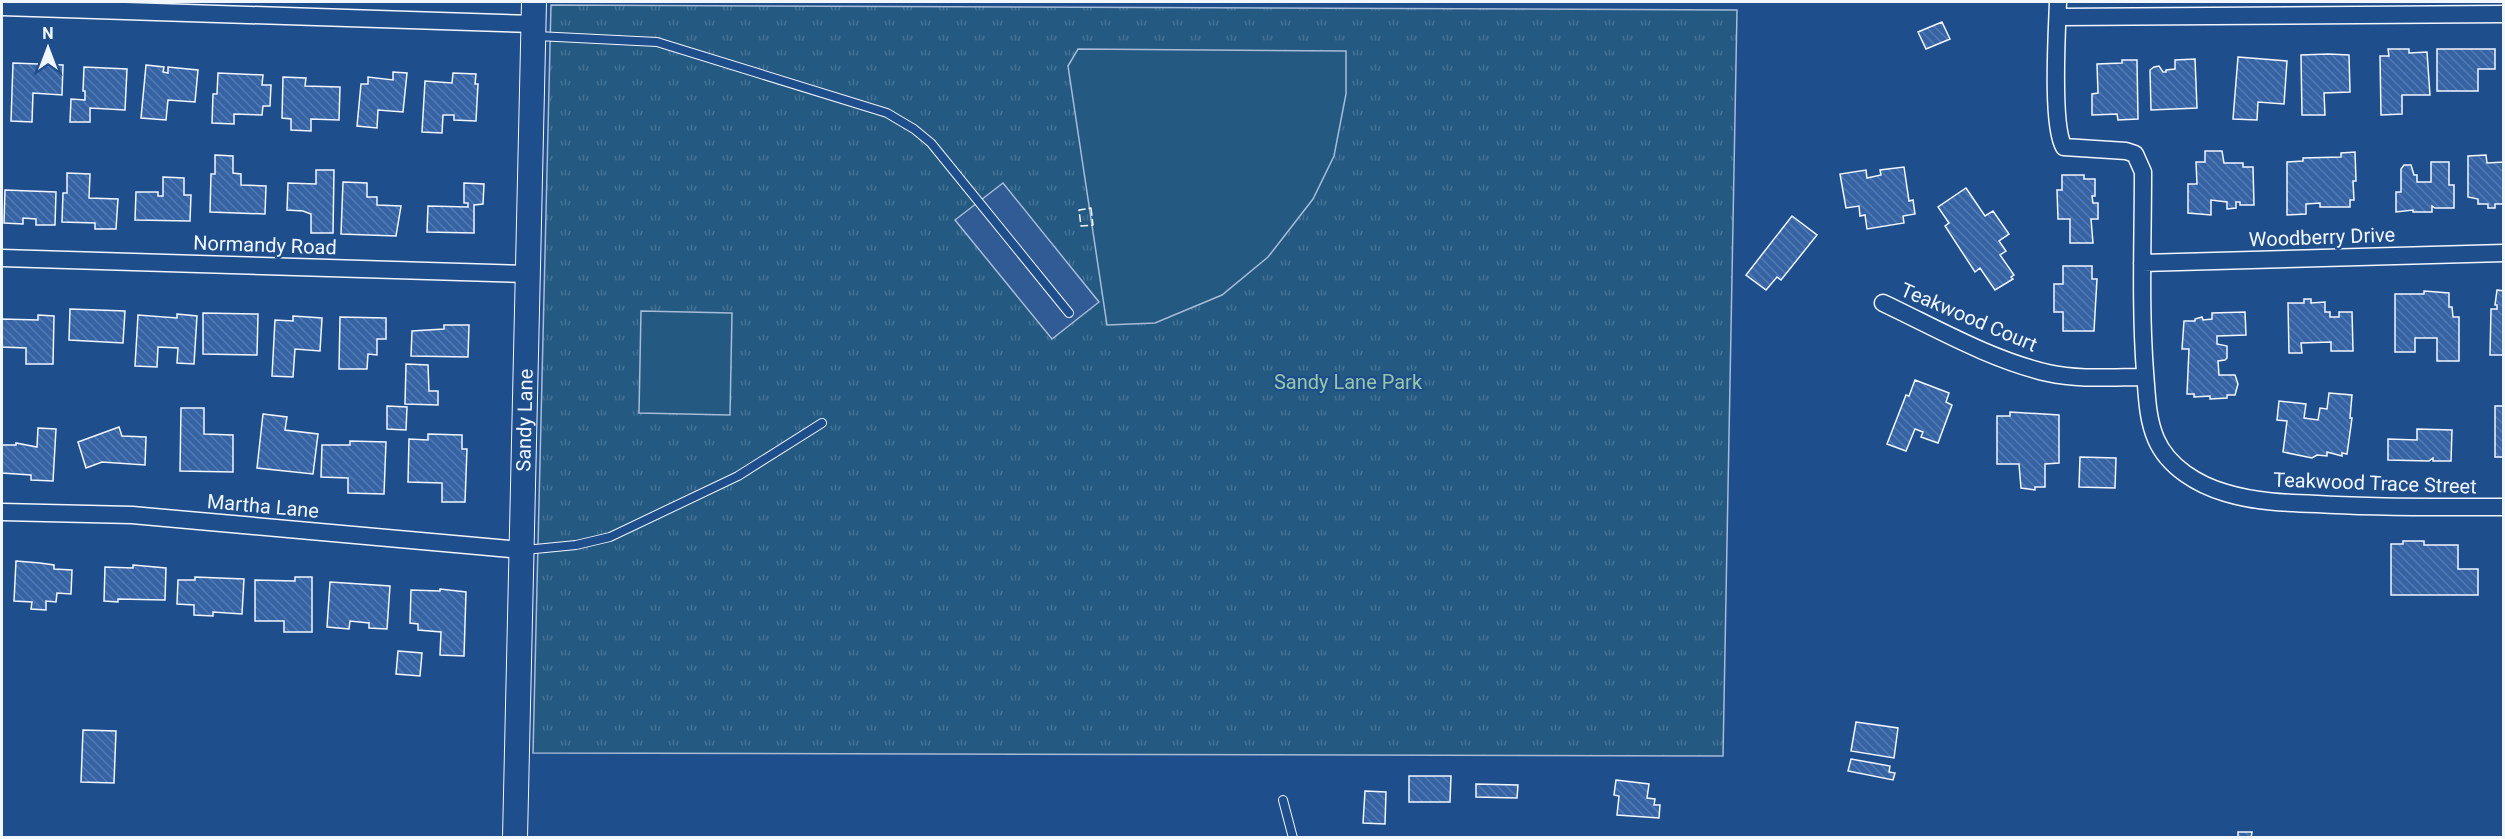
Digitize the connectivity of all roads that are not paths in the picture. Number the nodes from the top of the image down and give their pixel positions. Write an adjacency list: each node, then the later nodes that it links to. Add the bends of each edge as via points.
1 (2, 7): 5 (street)
2 (2058, 9): 3 (street); 8 (street, Teakwood Trace Street, via 2059,140 2064,147 2135,154 2143,172)
3 (2304, 9): 4 (street)
4 (2504, 14)
5 (534, 20): 9 (street, Sandy Lane); 11 (lane, via 657,42 887,113 931,143)
6 (2504, 253): 8 (street, Woodberry Drive)
7 (2, 258): 9 (street, Normandy Road)
8 (2142, 263): 12 (street, Teakwood Trace Street)
9 (527, 274): 16 (street, Sandy Lane)
10 (1883, 303): 12 (street, Teakwood Court, via 1995,356 2049,374)
11 (1069, 313)
12 (2145, 377): 14 (street, Teakwood Trace Street, via 2148,409 2165,455 2191,477 2225,493 2261,501 2367,507)
13 (822, 423): 16 (lane, via 738,476 610,537 576,545)
14 (2504, 507)
15 (2, 512): 16 (street, Martha Lane, via 132,515)
16 (521, 550): 18 (street, Sandy Lane)
17 (1283, 800): 19 (lane)
18 (514, 837)
19 (1293, 837)

